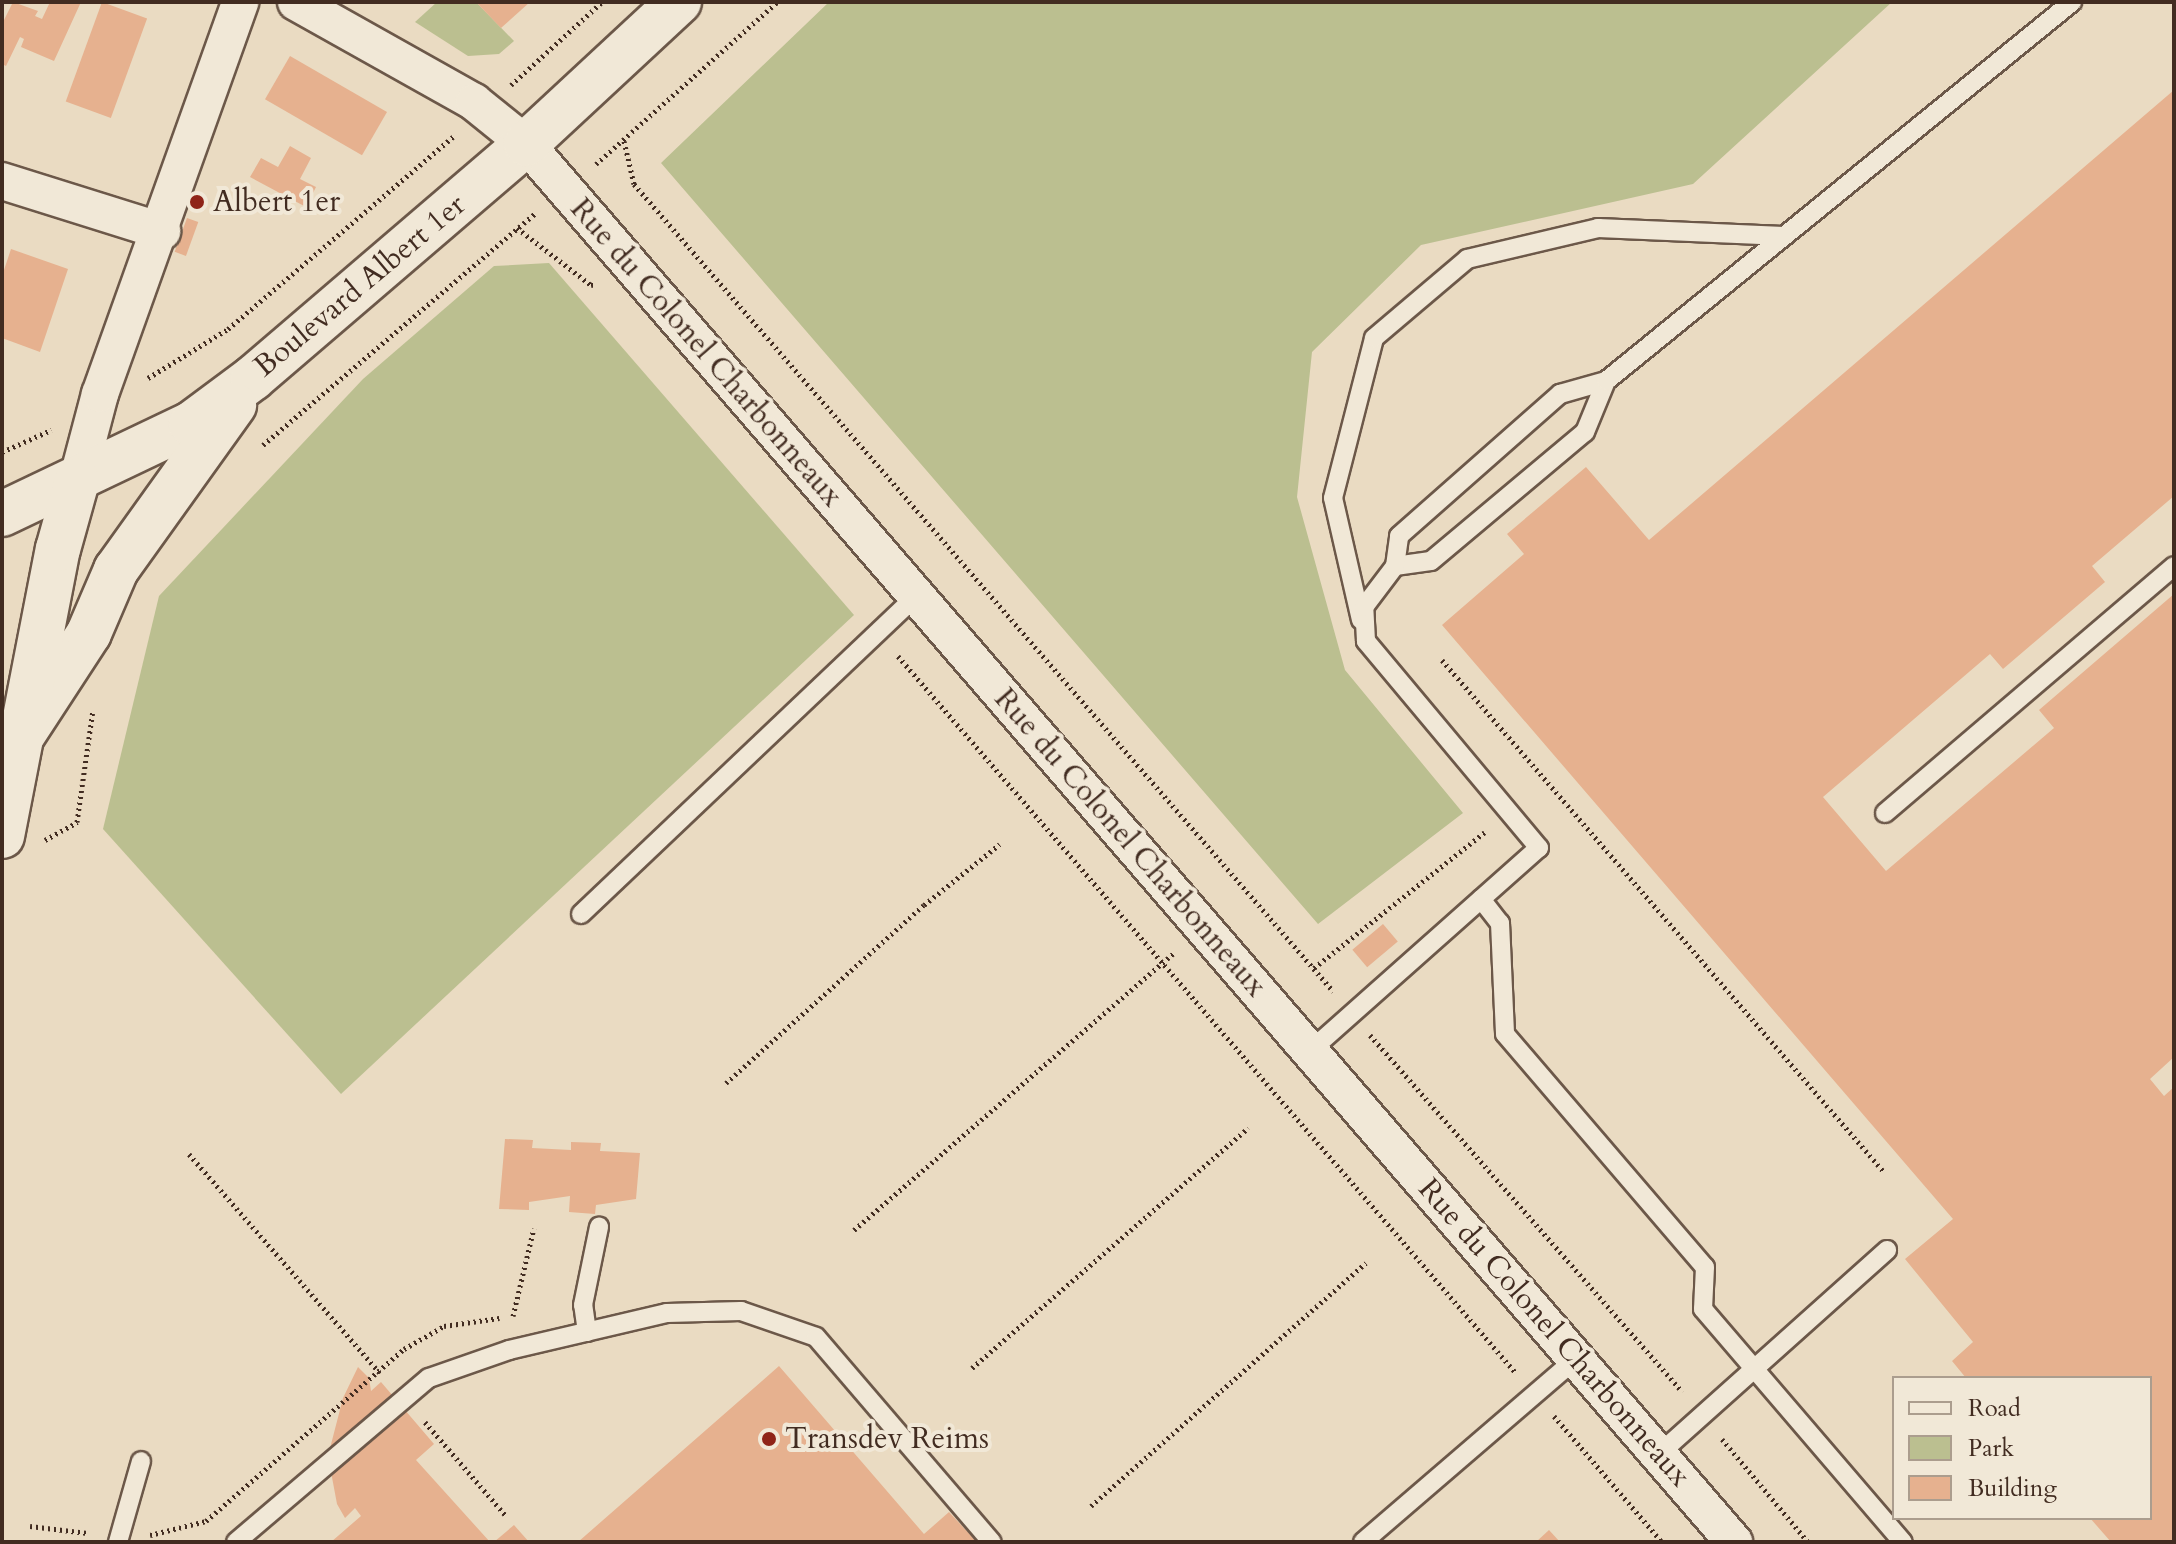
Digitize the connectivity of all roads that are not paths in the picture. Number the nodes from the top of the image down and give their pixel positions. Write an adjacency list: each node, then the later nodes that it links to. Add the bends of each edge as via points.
1 (240, 2): 7 (street)
2 (296, 2): 5 (street, Rue du Colonel Charbonneaux, via 483,110)
3 (679, 2): 5 (main road, Boulevard Albert 1er)
4 (2072, 2): 8 (lane)
5 (526, 144): 9 (main road, Boulevard Albert 1er); 15 (street, Rue du Colonel Charbonneaux)
6 (2, 181): 7 (street)
7 (162, 231): 11 (street, via 96,411)
8 (1784, 236): 10 (lane); 16 (lane, via 1598,228 1467,259 1374,338 1333,498)
9 (253, 378): 11 (main road, Boulevard Albert 1er, via 191,424); 17 (main road, via 116,570 89,633)
10 (1606, 381): 13 (lane, via 1585,432 1431,561); 13 (lane, via 1560,394 1399,536)
11 (77, 481): 12 (main road, Boulevard Albert 1er); 17 (main road)
12 (2, 514)
13 (1395, 566): 16 (lane, via 1364,607)
14 (2174, 566): 18 (lane)
15 (916, 596): 21 (lane); 22 (street, Rue du Colonel Charbonneaux)
16 (1366, 641): 20 (lane, via 1539,848)
17 (11, 720): 19 (main road)
18 (1885, 813)
19 (2, 836)
20 (1481, 899): 22 (lane); 27 (lane, via 1500,923 1505,1034 1705,1267 1703,1309)
21 (581, 914)
22 (1310, 1051): 26 (street, Rue du Colonel Charbonneaux)
23 (599, 1227): 25 (lane, via 583,1305)
24 (1887, 1250): 27 (lane)
25 (587, 1332): 31 (lane, via 429,1378); 32 (lane, via 667,1313 741,1311 816,1337)
26 (1576, 1359): 28 (street, Rue du Colonel Charbonneaux); 33 (lane)
27 (1753, 1369): 28 (lane); 35 (lane)
28 (1659, 1454): 34 (street, Rue du Colonel Charbonneaux)
29 (141, 1461): 30 (lane)
30 (118, 1542)
31 (236, 1542)
32 (992, 1542)
33 (1363, 1542)
34 (1734, 1542)
35 (1903, 1542)

